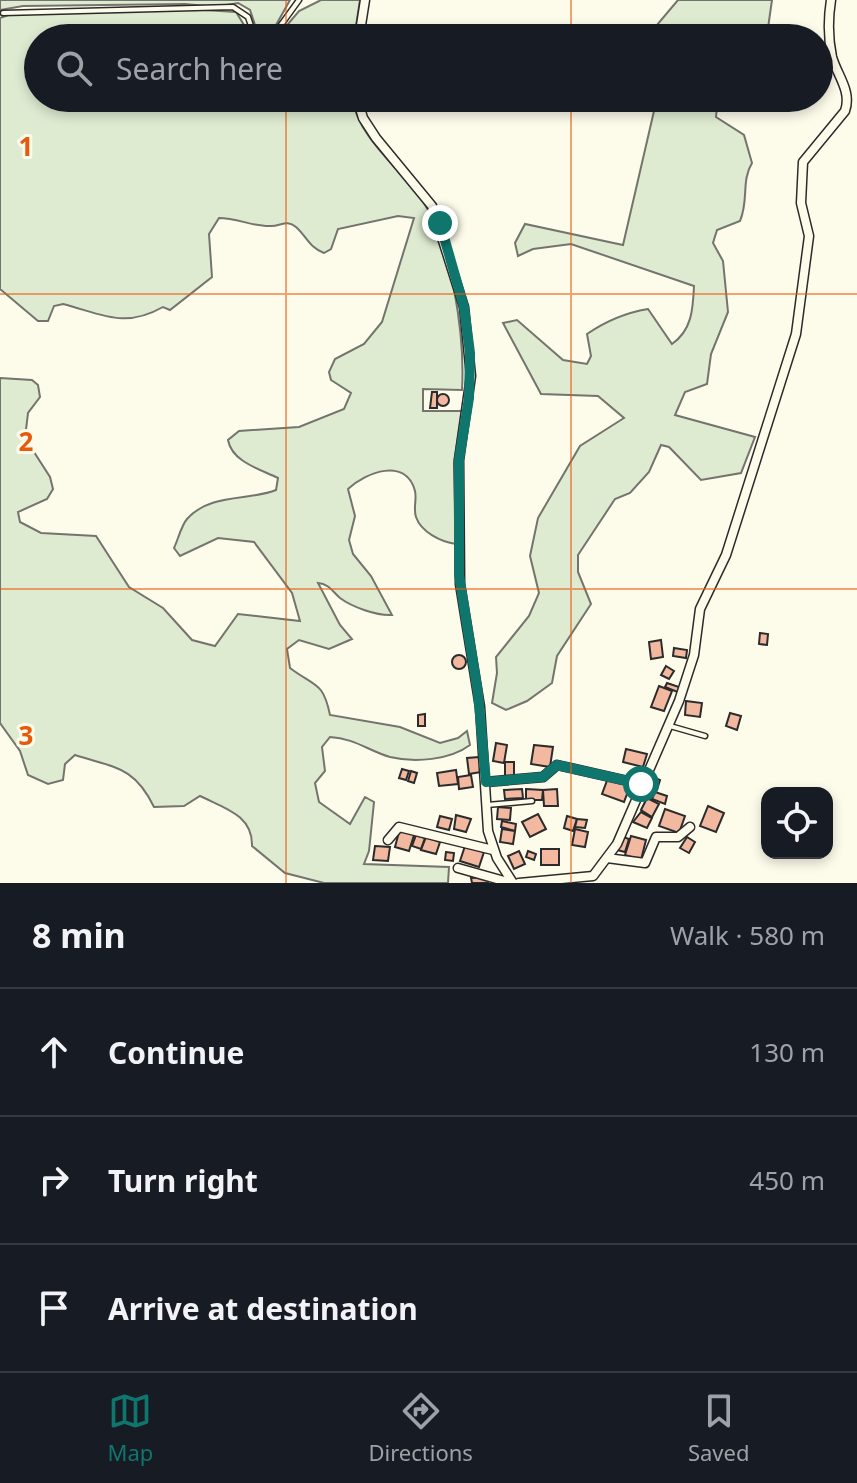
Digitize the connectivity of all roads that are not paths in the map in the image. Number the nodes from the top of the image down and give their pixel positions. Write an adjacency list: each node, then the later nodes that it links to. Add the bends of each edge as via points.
1 (299, 0): 6 (lane)
2 (365, 0): 7 (street)
3 (831, 0): 8 (street)
4 (3, 13): 5 (lane, via 233,7)
5 (250, 24)
6 (282, 24)
7 (361, 24)
8 (829, 24)
9 (833, 58): 11 (street, via 848,103 803,162 801,203 809,236 796,334 726,555 700,609 694,655)
10 (361, 112): 13 (street, via 432,206 464,307 471,376 459,453 459,575)
11 (670, 726): 12 (lane); 14 (street)
12 (705, 736)
13 (486, 782): 14 (street, via 543,777 557,765); 16 (street)
14 (641, 784): 20 (street)
15 (532, 801): 16 (lane)
16 (487, 805): 19 (street)
17 (690, 827): 20 (street, via 678,837 656,837 645,863)
18 (388, 840): 19 (street, via 399,827)
19 (493, 850): 22 (street)
20 (607, 858): 23 (street, via 593,876)
21 (458, 868): 22 (street)
22 (512, 883)
23 (519, 883)

